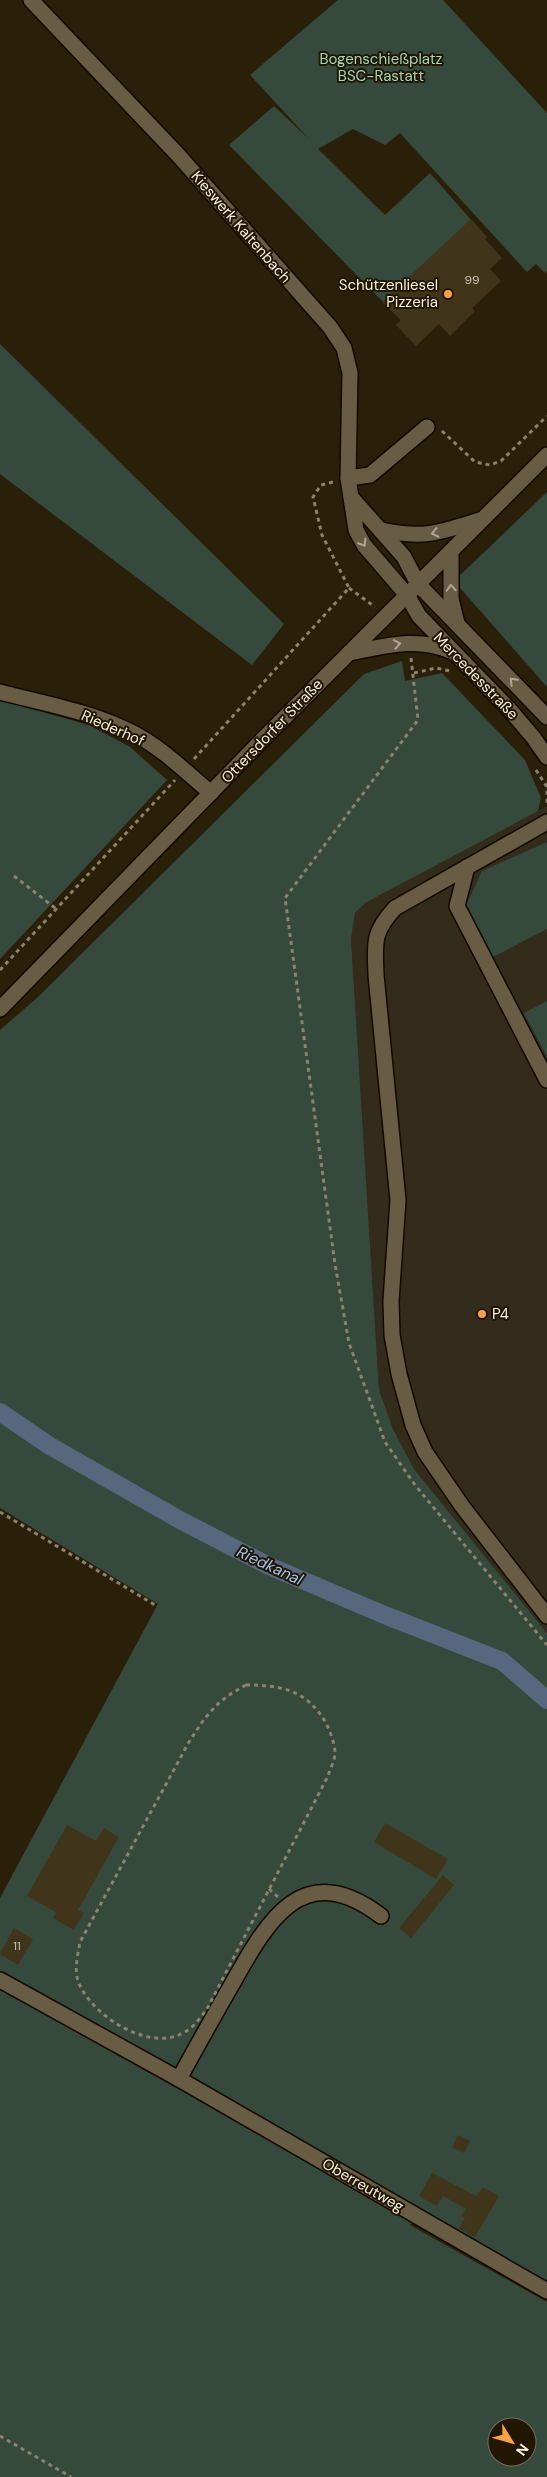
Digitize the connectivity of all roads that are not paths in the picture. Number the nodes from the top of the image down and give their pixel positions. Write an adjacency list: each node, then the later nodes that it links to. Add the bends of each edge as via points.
1 (31, 0): 4 (street, Kieswerk Kaltenbach, via 179,156 330,327 344,348 350,373)
2 (427, 427): 4 (street, via 370,475)
3 (547, 455): 6 (street, Ottersdorfer Straße)
4 (348, 478): 5 (street, Kieswerk Kaltenbach)
5 (351, 497): 7 (street); 10 (street, Kieswerk Kaltenbach, one-way to 10, via 356,530 364,545)
6 (482, 519): 7 (street, one-way to 7, via 419,536); 8 (street, Ottersdorfer Straße)
7 (380, 530): 9 (street, via 404,557)
8 (451, 551): 9 (street, Ottersdorfer Straße); 11 (street, one-way to 8, via 451,599)
9 (418, 584): 10 (street, Ottersdorfer Straße); 11 (street, Mercedesstraße)
10 (407, 595): 12 (street, Ottersdorfer Straße); 13 (street, Mercedesstraße, via 419,616)
11 (458, 625): 15 (street, Mercedesstraße, one-way to 11)
12 (348, 653): 13 (street, one-way to 13, via 408,642 432,645); 17 (street, Ottersdorfer Straße)
13 (454, 653): 16 (street, Mercedesstraße, via 510,710)
14 (0, 692): 17 (street, Riederhof, via 93,715 136,735)
15 (547, 717)
16 (547, 757)
17 (211, 793): 20 (street, Ottersdorfer Straße)
18 (547, 822): 19 (street)
19 (468, 867): 21 (street, via 457,906); 22 (street, via 395,908 381,923 375,944 398,1200 391,1301 392,1335 413,1425 425,1452 462,1506)
20 (0, 1009)
21 (547, 1080)
22 (547, 1616)
23 (381, 1916): 25 (street, via 344,1894 313,1894 296,1900 277,1914 253,1946)
24 (0, 1980): 25 (street, Oberreutweg)
25 (179, 2079): 26 (street, Oberreutweg)
26 (547, 2291)

